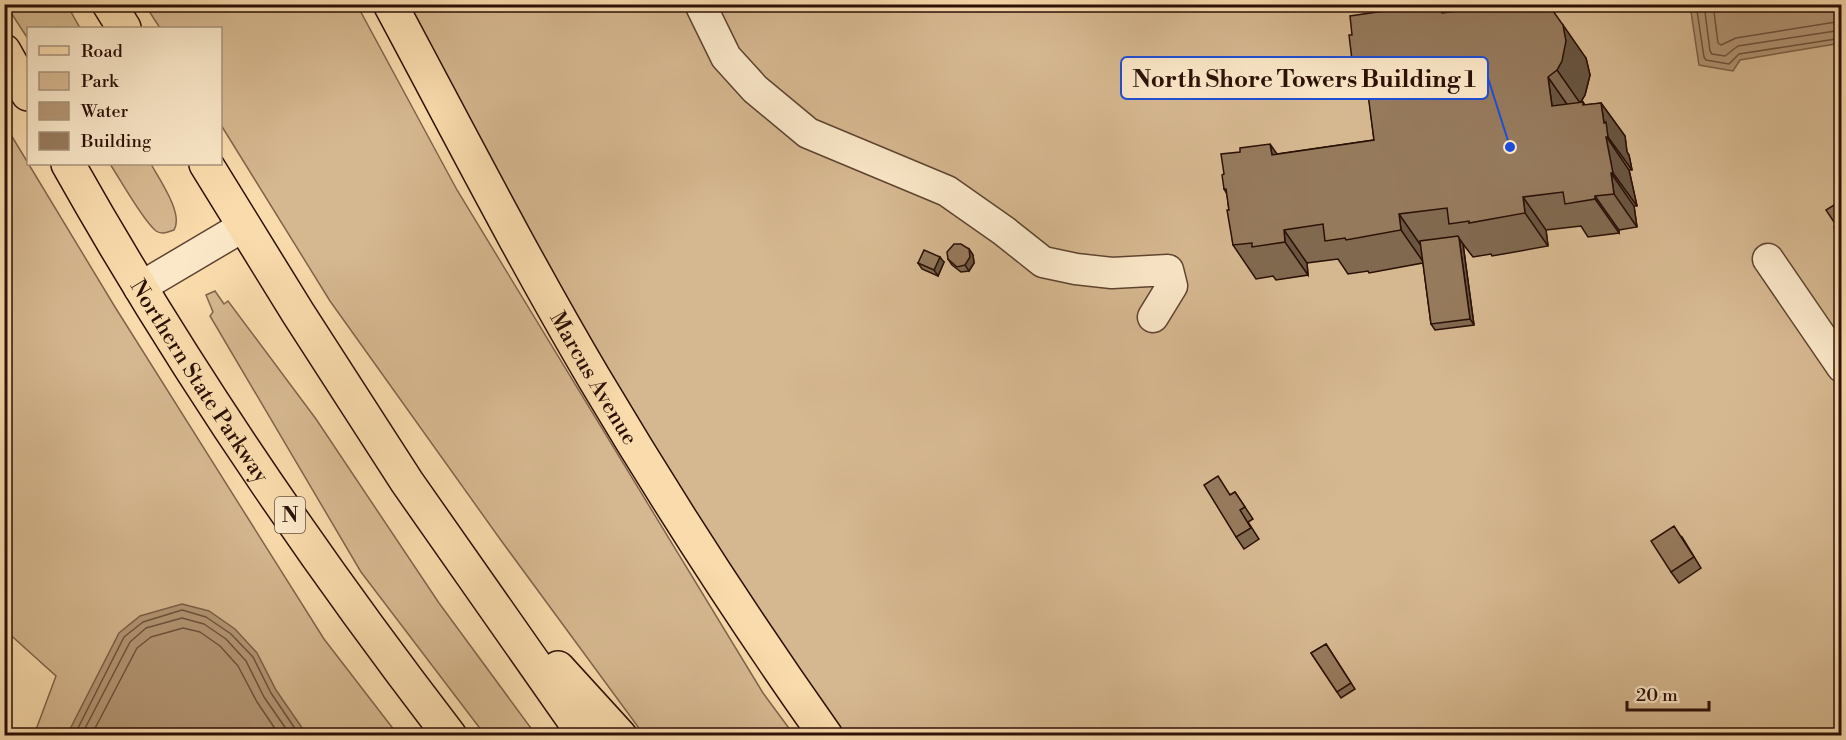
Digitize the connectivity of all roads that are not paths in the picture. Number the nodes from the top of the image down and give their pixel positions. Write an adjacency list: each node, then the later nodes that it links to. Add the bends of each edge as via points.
1 (109, 4): 4 (main road)
2 (390, 4): 18 (main road, Marcus Avenue, via 594,378 728,594)
3 (700, 4): 12 (lane, via 726,57 755,90 808,133 947,191 1043,262 1112,273 1168,270 1172,286)
4 (123, 27)
5 (4, 51): 6 (main road)
6 (27, 92)
7 (69, 165): 11 (main road, Northern State Parkway / N)
8 (207, 165): 9 (main road)
9 (244, 226): 11 (lane); 14 (main road)
10 (1768, 259): 13 (lane)
11 (139, 288): 15 (main road, Northern State Parkway / N, via 369,630)
12 (1153, 317)
13 (1842, 367)
14 (462, 563): 16 (main road); 17 (main road)
15 (450, 735)
16 (585, 735)
17 (620, 735)
18 (826, 735)

